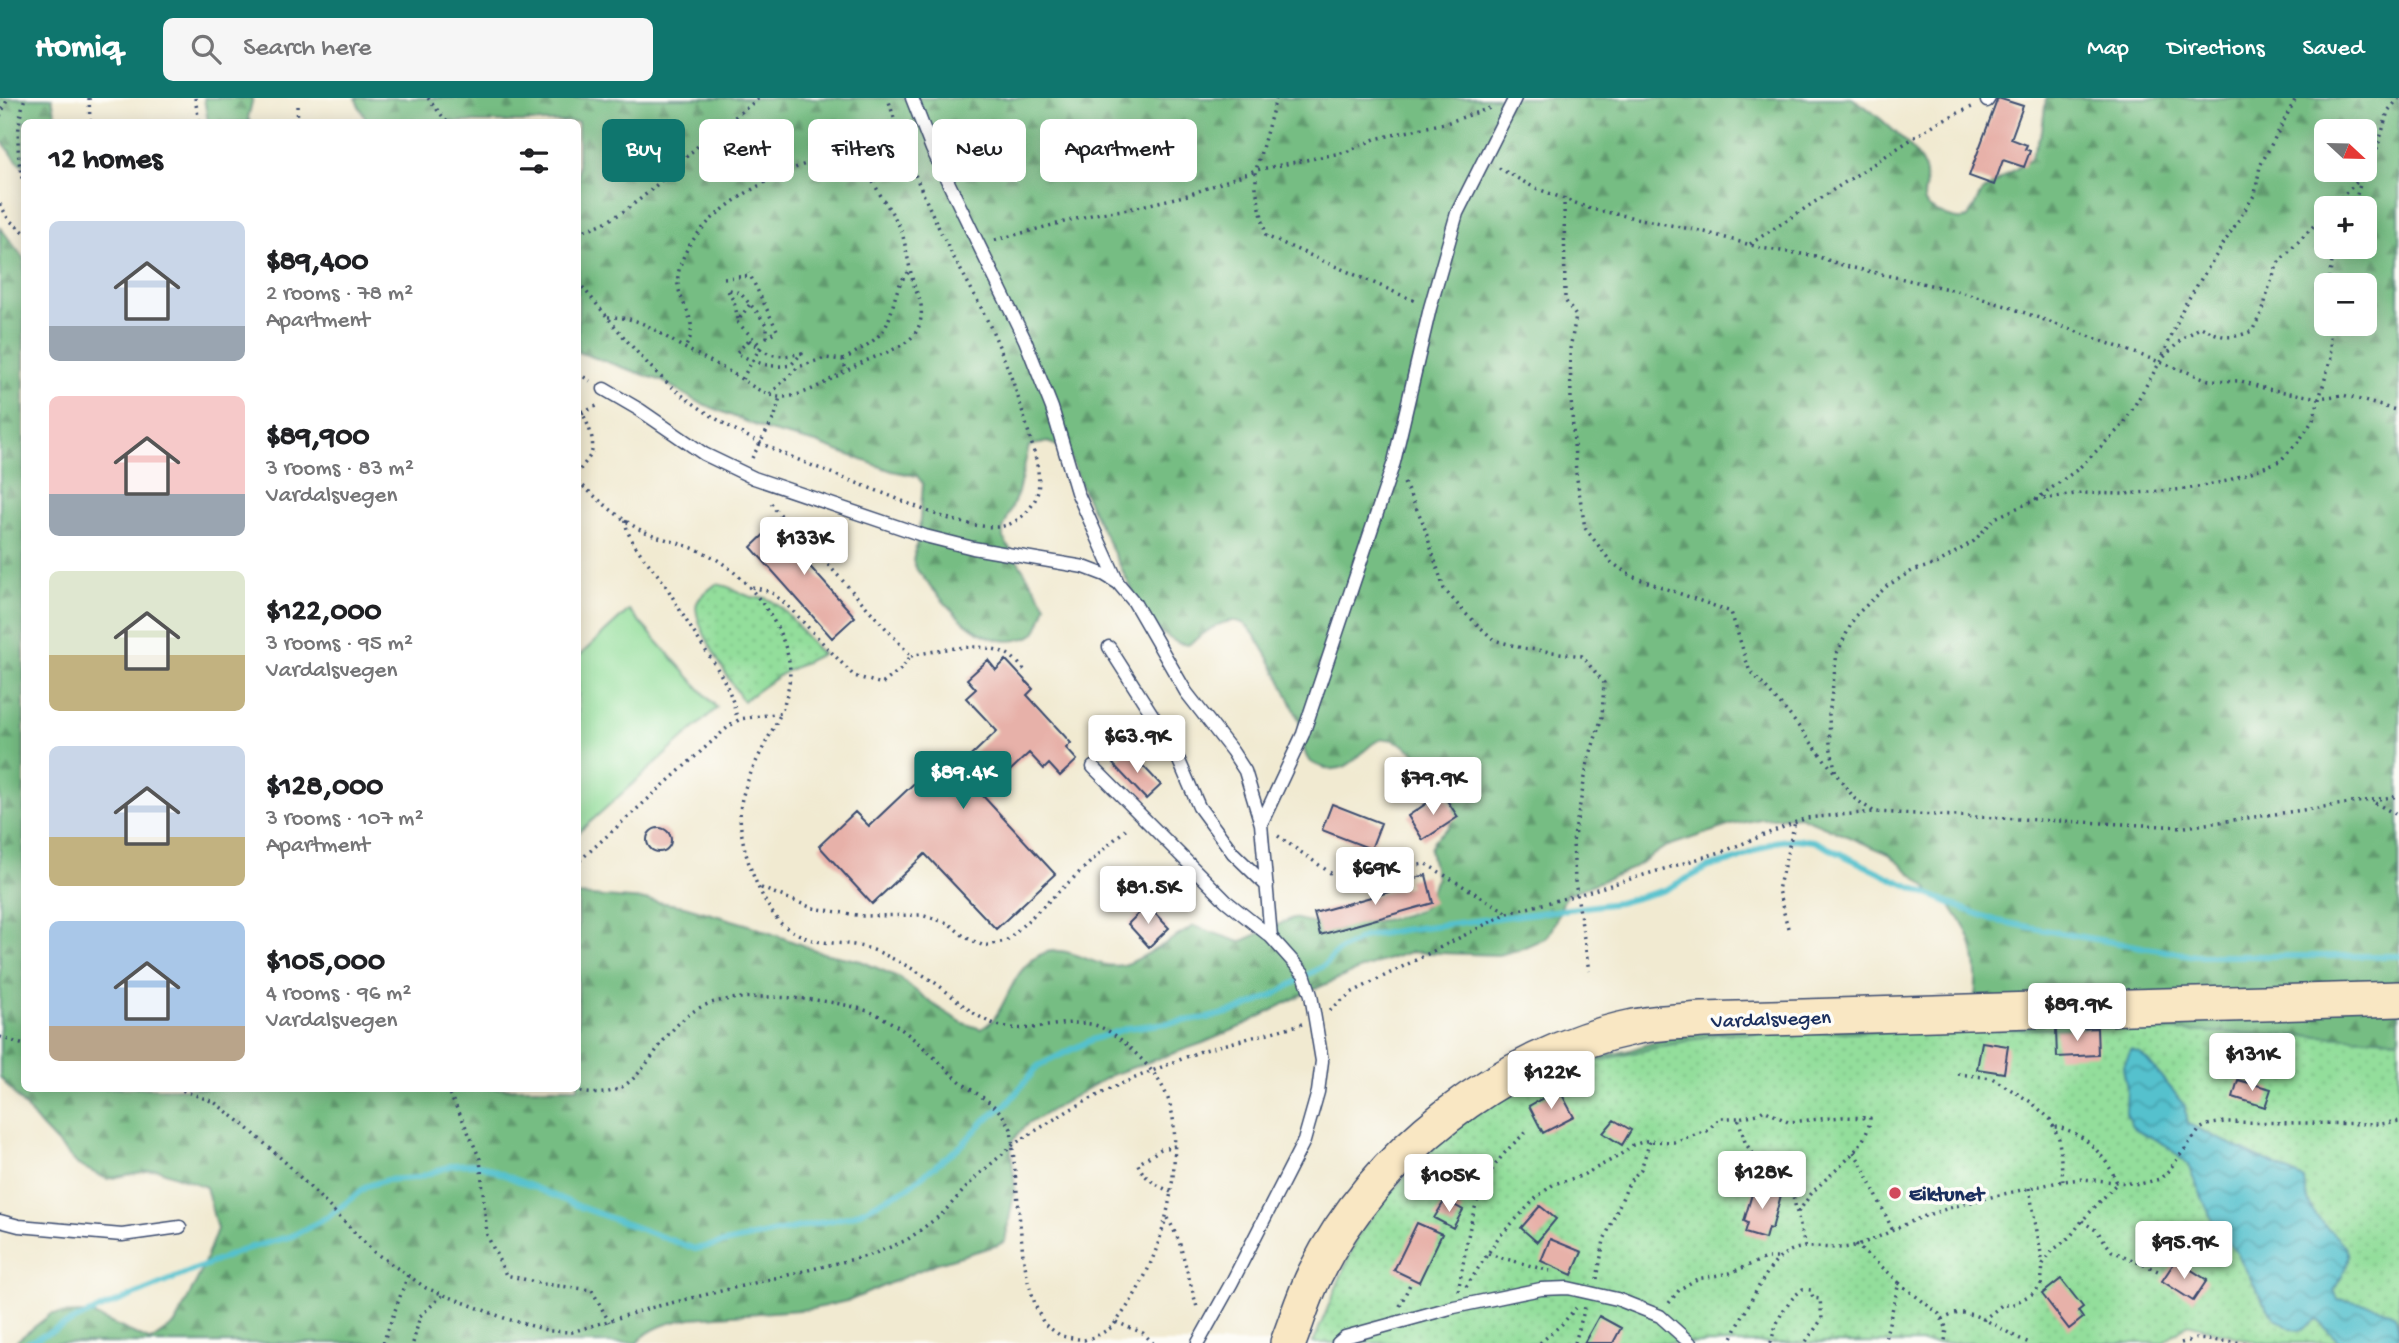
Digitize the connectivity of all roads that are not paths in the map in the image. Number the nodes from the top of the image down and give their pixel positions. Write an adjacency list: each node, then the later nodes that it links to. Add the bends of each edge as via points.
1 (912, 98): 4 (lane, via 932,149 1026,340 1077,492)
2 (1516, 99): 7 (lane, via 1457,213 1394,462 1303,734)
3 (604, 389): 4 (lane, via 704,454 749,475 925,536 1084,567)
4 (1118, 583): 7 (lane, via 1134,602 1186,692 1245,771)
5 (1109, 647): 8 (lane, via 1174,749 1199,807 1233,853)
6 (1093, 767): 9 (lane, via 1226,901)
7 (1261, 824): 8 (lane)
8 (1267, 886): 9 (lane)
9 (1271, 937): 13 (lane, via 1304,974 1311,995 1322,1061 1318,1093 1304,1141)
10 (2399, 999): 14 (main road, Vardalsvegen, via 1703,1020 1635,1026 1596,1037 1473,1096 1387,1170 1339,1233 1316,1273)
11 (0, 1221): 12 (lane, via 122,1235)
12 (180, 1227)
13 (1201, 1338)
14 (1288, 1343)
15 (1338, 1343): 16 (lane, via 1345,1337 1454,1307 1568,1288 1617,1299 1660,1316)
16 (1690, 1343)

